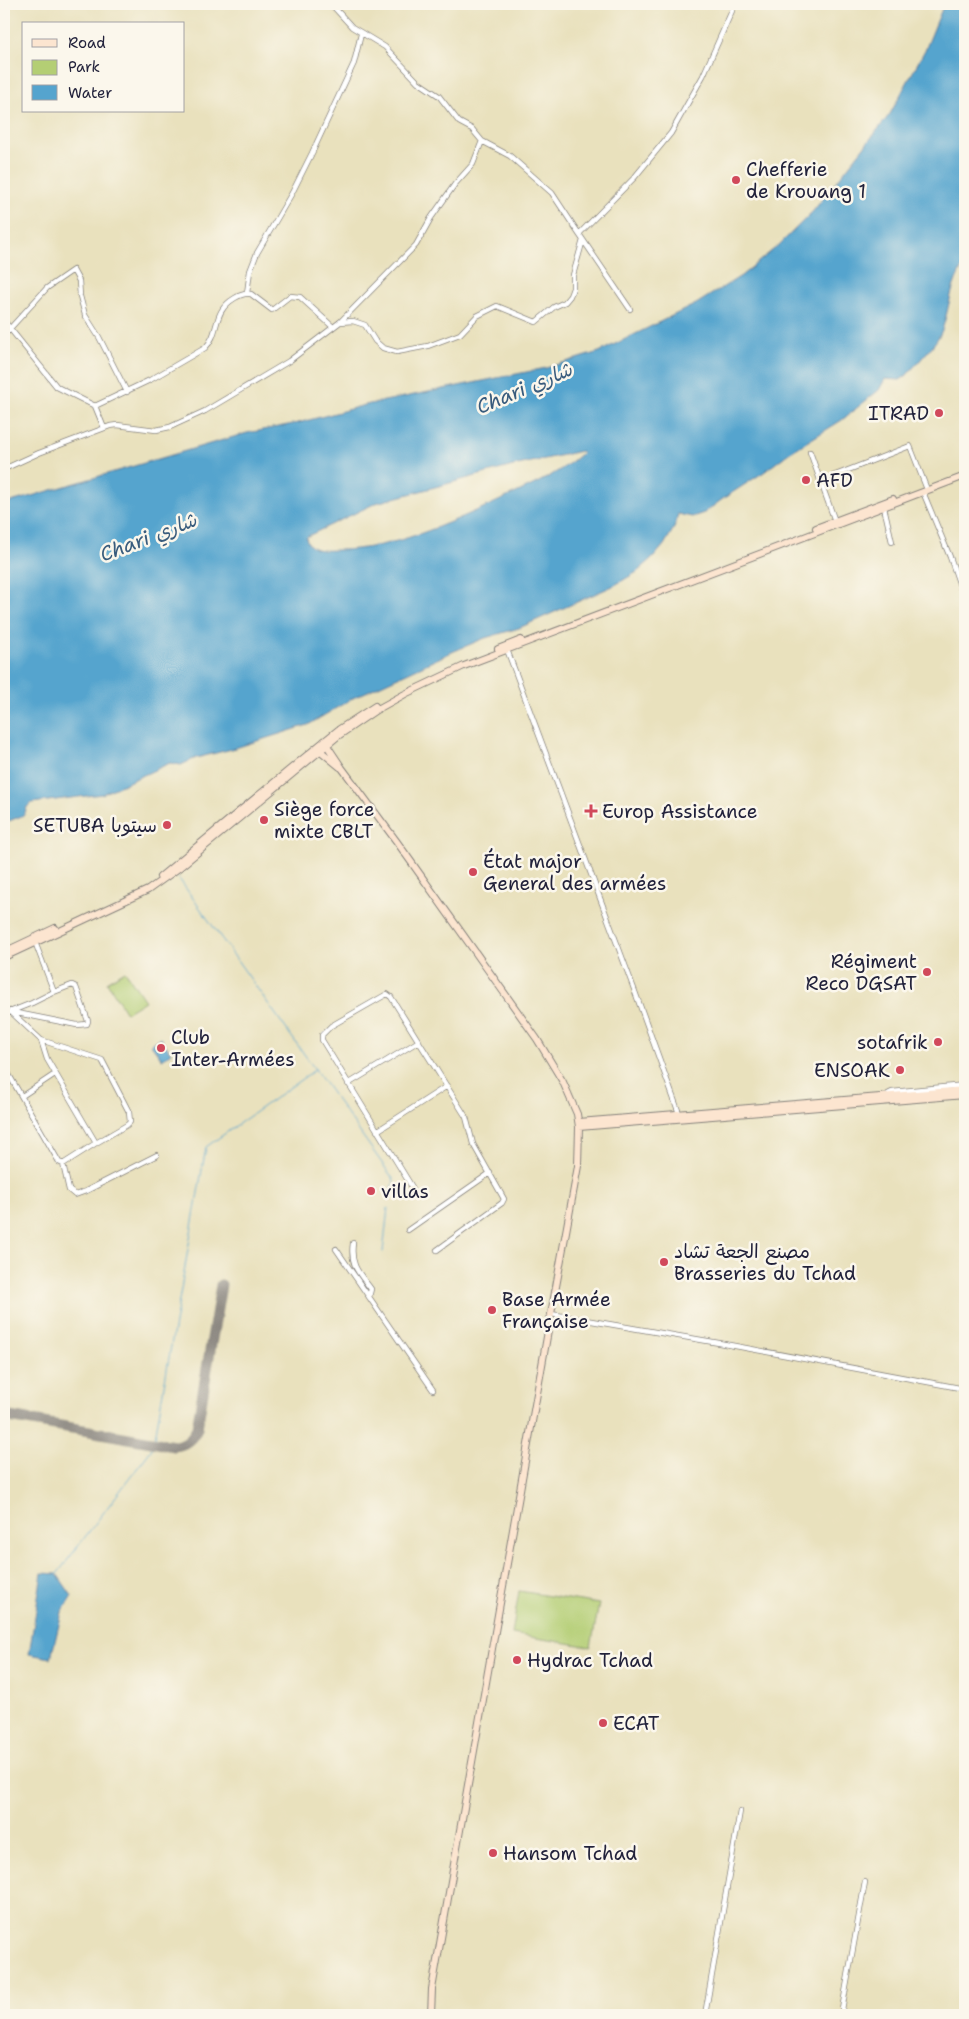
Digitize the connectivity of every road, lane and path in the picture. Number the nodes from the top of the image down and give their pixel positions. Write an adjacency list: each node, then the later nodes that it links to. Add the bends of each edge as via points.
1 (331, 4): 3 (street)
2 (735, 4): 5 (street, via 703,76 671,133 634,178)
3 (361, 34): 4 (street, via 385,47); 7 (street, via 354,63 312,153 257,252)
4 (482, 141): 5 (street, via 510,156 552,193); 10 (street, via 473,164 431,218 418,242)
5 (579, 234): 6 (street)
6 (583, 240): 8 (street); 10 (street, via 570,296 536,322 497,306 477,316 460,334 428,346 397,352 382,348 365,325 353,321)
7 (246, 293): 11 (street, via 272,310 290,296 300,297); 14 (street, via 221,310 205,348)
8 (630, 309)
9 (4, 321): 12 (street)
10 (340, 322): 11 (street)
11 (333, 327): 16 (street, via 276,370 188,420 156,430 117,425)
12 (10, 328): 13 (street); 14 (street, via 47,288 73,270 79,281 85,315); 15 (street, via 57,387)
13 (4, 335)
14 (127, 392): 15 (street)
15 (95, 406): 16 (street)
16 (104, 428): 18 (street)
17 (810, 452): 21 (street)
18 (4, 469)
19 (965, 471): 22 (main road)
20 (965, 476): 22 (main road)
21 (820, 481): 22 (street, via 910,446); 24 (street)
22 (924, 489): 23 (main road); 24 (main road); 26 (street)
23 (884, 507): 24 (main road); 25 (street)
24 (835, 523): 27 (main road)
25 (892, 542)
26 (965, 600)
27 (506, 648): 28 (main road, via 405,694); 29 (main road, via 422,680 364,712); 51 (street)
28 (338, 736): 29 (main road); 32 (main road)
29 (326, 742): 30 (main road); 32 (main road)
30 (318, 748): 31 (main road); 32 (main road); 33 (main road, via 146,886)
31 (312, 757): 32 (main road); 33 (main road, via 148,890)
32 (333, 759): 50 (main road, via 397,842 537,1040 563,1082)
33 (31, 942): 34 (main road); 35 (main road); 36 (street)
34 (4, 952)
35 (4, 957)
36 (54, 992): 37 (street); 37 (street, via 72,985 76,987 87,1024 77,1025)
37 (10, 1011): 38 (street); 39 (street)
38 (4, 1017)
39 (41, 1040): 42 (street); 56 (street, via 96,1056 107,1066 129,1112 130,1122)
40 (419, 1041): 43 (street); 43 (street, via 387,994 331,1026 322,1035 322,1040); 45 (street)
41 (4, 1066): 48 (street)
42 (55, 1074): 48 (street); 56 (street)
43 (348, 1084): 54 (street)
44 (965, 1085): 49 (street, via 892,1092)
45 (447, 1086): 54 (street); 59 (street, via 466,1117 472,1144)
46 (965, 1090): 49 (main road)
47 (965, 1095): 49 (main road)
48 (22, 1096): 58 (street)
49 (886, 1099): 51 (main road)
50 (577, 1114): 52 (main road); 53 (main road)
51 (680, 1117): 53 (main road)
52 (579, 1124): 53 (main road); 55 (main road)
53 (588, 1124): 55 (main road)
54 (377, 1131): 60 (street)
55 (580, 1136): 66 (main road, via 575,1185)
56 (96, 1143): 58 (street)
57 (158, 1155): 58 (street, via 76,1195 69,1190)
58 (62, 1164)
59 (490, 1172): 61 (street); 64 (street, via 504,1199 502,1203)
60 (412, 1187)
61 (408, 1230)
62 (353, 1243): 65 (street, via 354,1267 371,1288)
63 (336, 1249): 65 (street)
64 (437, 1250)
65 (369, 1297): 68 (street)
66 (551, 1314): 67 (street); 71 (main road, via 432,1989)
67 (965, 1389)
68 (433, 1390)
69 (740, 1811): 72 (street)
70 (865, 1882): 73 (street)
71 (431, 2015)
72 (705, 2015)
73 (841, 2015)

